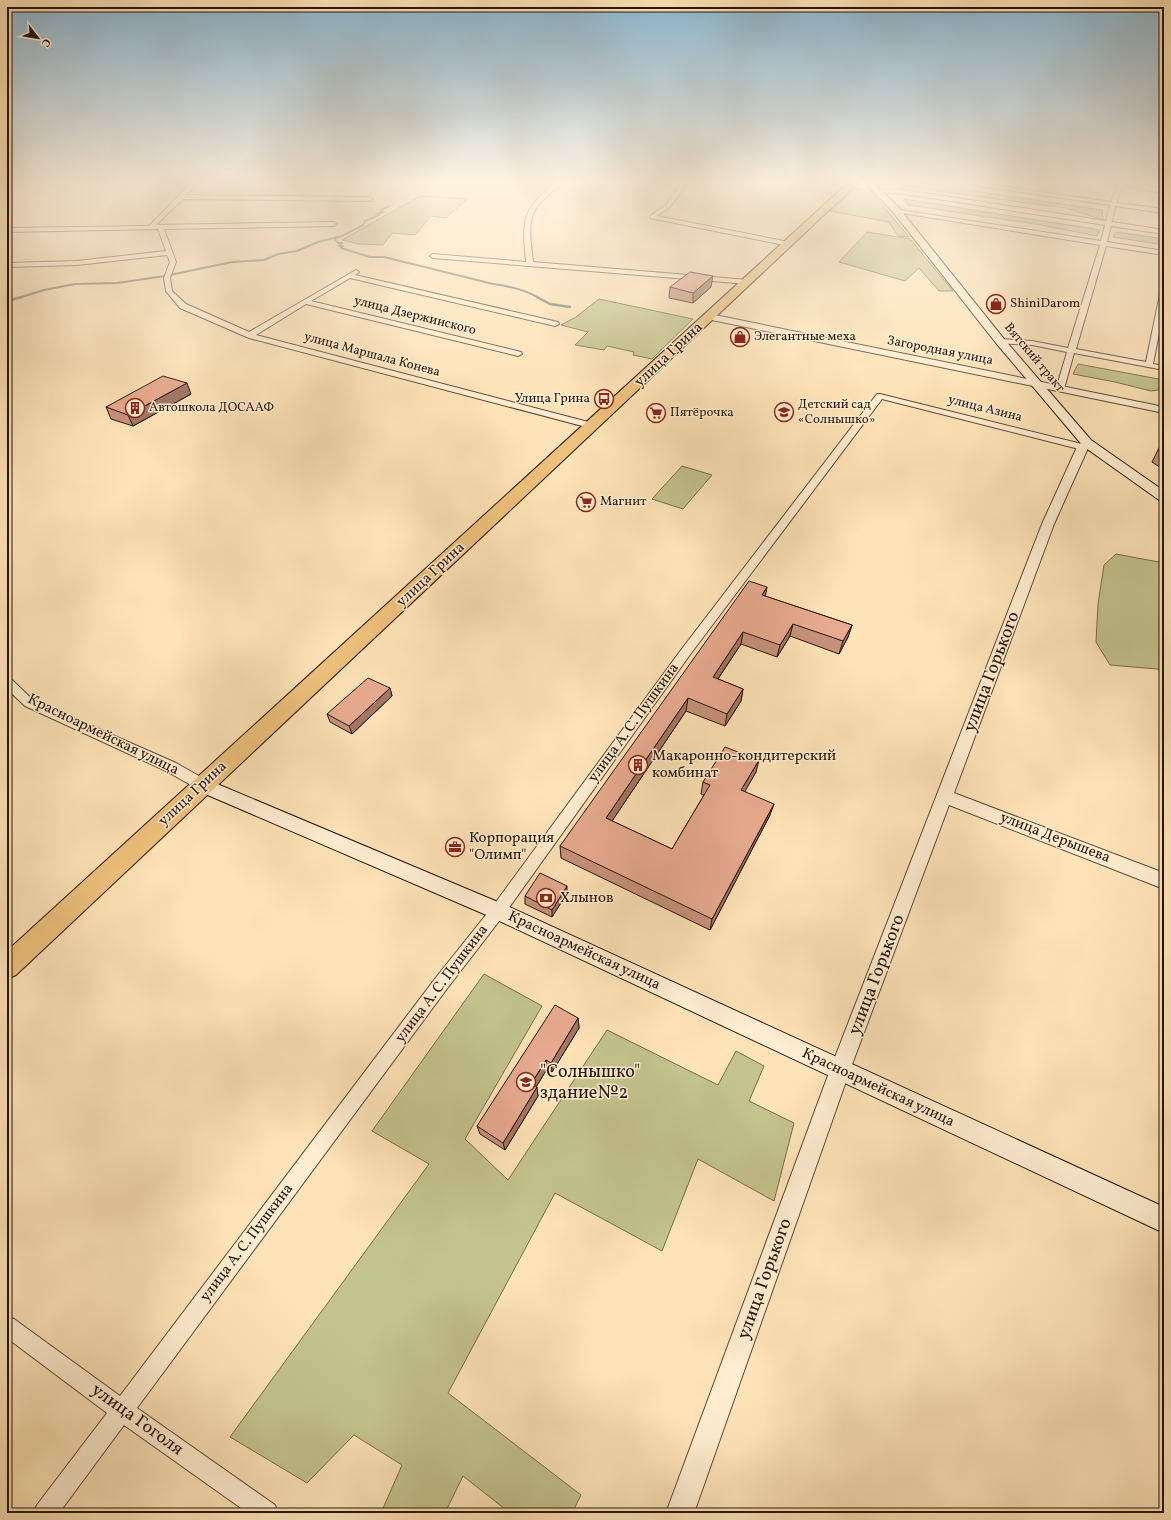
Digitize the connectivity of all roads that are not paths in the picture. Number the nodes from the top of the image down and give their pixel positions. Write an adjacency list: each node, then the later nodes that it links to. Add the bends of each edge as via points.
1 (170, 253): 8 (street, via 77,263); 16 (street, улица Маршала Конева, via 173,262 168,276 169,291 183,306)
2 (529, 253): 7 (street)
3 (779, 253): 11 (highway, улица Грина)
4 (930, 253): 17 (main road, Вятский тракт)
5 (1100, 253): 18 (street)
6 (433, 256): 7 (street)
7 (530, 264): 11 (street)
8 (7, 265)
9 (360, 270): 10 (street)
10 (350, 276): 13 (street); 15 (street)
11 (748, 282): 14 (highway, улица Грина)
12 (1164, 289): 20 (street)
13 (305, 302): 16 (street); 19 (street, улица Дзержинского)
14 (710, 317): 22 (street, Загородная улица); 26 (highway, улица Грина)
15 (555, 324)
16 (250, 335): 26 (street, улица Маршала Конева)
17 (1000, 341): 18 (street); 22 (main road, Вятский тракт)
18 (1073, 350): 20 (street); 23 (street)
19 (518, 354)
20 (1149, 366): 21 (street)
21 (1164, 368)
22 (1036, 383): 23 (street, Загородная улица); 27 (main road, Вятский тракт)
23 (1060, 389): 25 (street, Загородная улица)
24 (880, 396): 27 (street, улица Азина); 33 (street, улица А. С. Пушкина, via 685,653)
25 (1164, 410)
26 (593, 426): 30 (highway, улица Грина)
27 (1085, 445): 28 (main road, Вятский тракт); 31 (street, улица Горького, via 1048,524)
28 (1164, 497)
29 (7, 682): 30 (street, Красноармейская улица, via 29,703 171,767)
30 (203, 785): 33 (main road, Красноармейская улица); 34 (highway, улица Грина)
31 (945, 796): 32 (street, улица Дерышева); 35 (street, улица Горького)
32 (1164, 881)
33 (498, 911): 35 (main road, Красноармейская улица); 38 (street, улица А. С. Пушкина)
34 (7, 967)
35 (840, 1070): 36 (main road, Красноармейская улица); 41 (street, улица Горького)
36 (1164, 1220)
37 (7, 1326): 38 (street, улица Гоголя)
38 (121, 1410): 39 (street, улица А. С. Пушкина); 40 (street, улица Гоголя)
39 (45, 1513)
40 (268, 1513)
41 (680, 1513)

